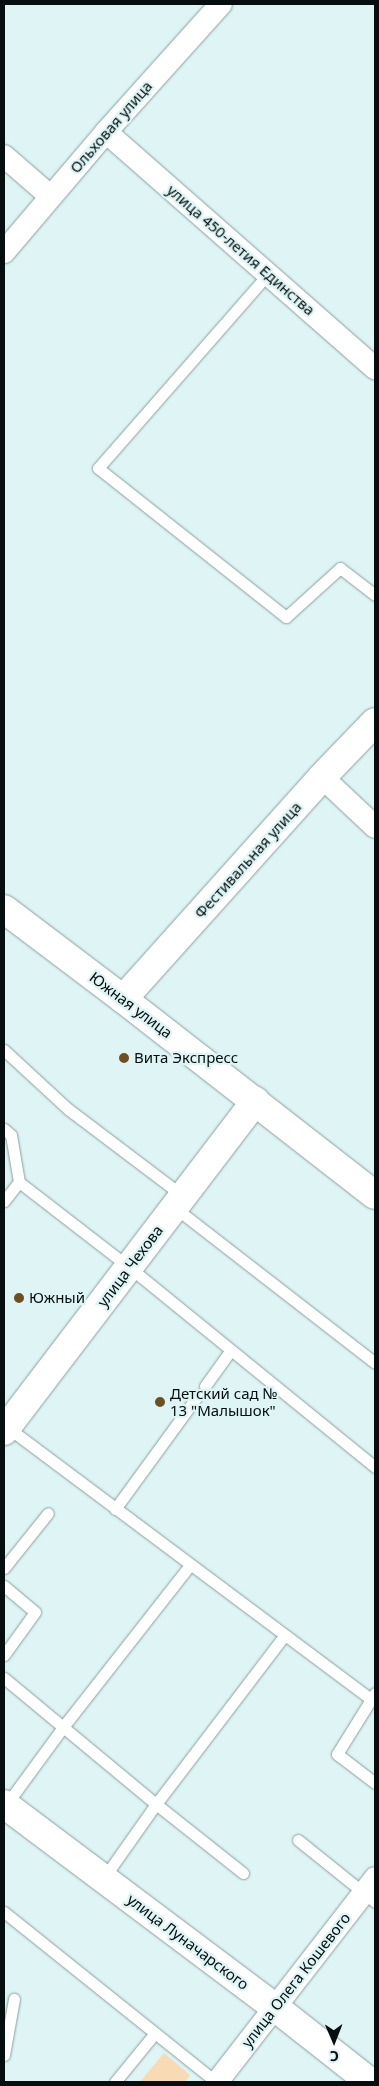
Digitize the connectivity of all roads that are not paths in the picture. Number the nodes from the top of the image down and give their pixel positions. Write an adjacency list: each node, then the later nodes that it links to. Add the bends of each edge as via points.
1 (221, 4): 2 (street, Ольховая улица)
2 (106, 132): 4 (street, Ольховая улица); 6 (street, улица 450-летия Единства)
3 (4, 156): 4 (street)
4 (50, 196): 5 (street, Ольховая улица)
5 (4, 252)
6 (268, 274): 7 (street, улица 450-летия Единства); 8 (lane, via 98,468 286,617 340,568)
7 (375, 368)
8 (375, 595)
9 (375, 722): 10 (street, Фестивальная улица)
10 (322, 777): 11 (street); 13 (street, Фестивальная улица)
11 (375, 827)
12 (4, 909): 13 (street, Южная улица)
13 (123, 999): 15 (street, Южная улица)
14 (4, 1050): 20 (lane)
15 (256, 1100): 18 (street, Южная улица); 20 (street, улица Чехова)
16 (4, 1129): 17 (lane, via 11,1135)
17 (19, 1182): 19 (lane); 21 (lane)
18 (375, 1195)
19 (4, 1201)
20 (178, 1202): 21 (street, улица Чехова); 23 (lane)
21 (129, 1266): 22 (lane); 24 (street, улица Чехова)
22 (231, 1350): 25 (lane); 26 (lane)
23 (375, 1363)
24 (5, 1429): 26 (lane)
25 (375, 1467)
26 (115, 1509): 28 (lane)
27 (48, 1513): 29 (lane)
28 (190, 1565): 31 (lane); 35 (lane)
29 (4, 1568)
30 (4, 1586): 32 (lane, via 34,1612)
31 (284, 1636): 34 (lane); 37 (lane)
32 (4, 1655)
33 (4, 1678): 35 (lane)
34 (373, 1696): 36 (lane, via 337,1754)
35 (63, 1727): 37 (lane); 38 (lane)
36 (375, 1783)
37 (156, 1804): 40 (lane); 41 (lane)
38 (5, 1805): 41 (street, улица Луначарского)
39 (298, 1840): 42 (lane)
40 (243, 1873)
41 (103, 1879): 45 (street, улица Луначарского)
42 (372, 1891): 45 (street, улица Олега Кошевого)
43 (4, 1912): 46 (lane)
44 (14, 1998): 47 (lane)
45 (276, 2008): 49 (street, улица Олега Кошевого); 50 (street, улица Луначарского)
46 (155, 2033): 48 (lane); 49 (lane)
47 (4, 2055)
48 (115, 2082)
49 (216, 2082)
50 (370, 2082)

